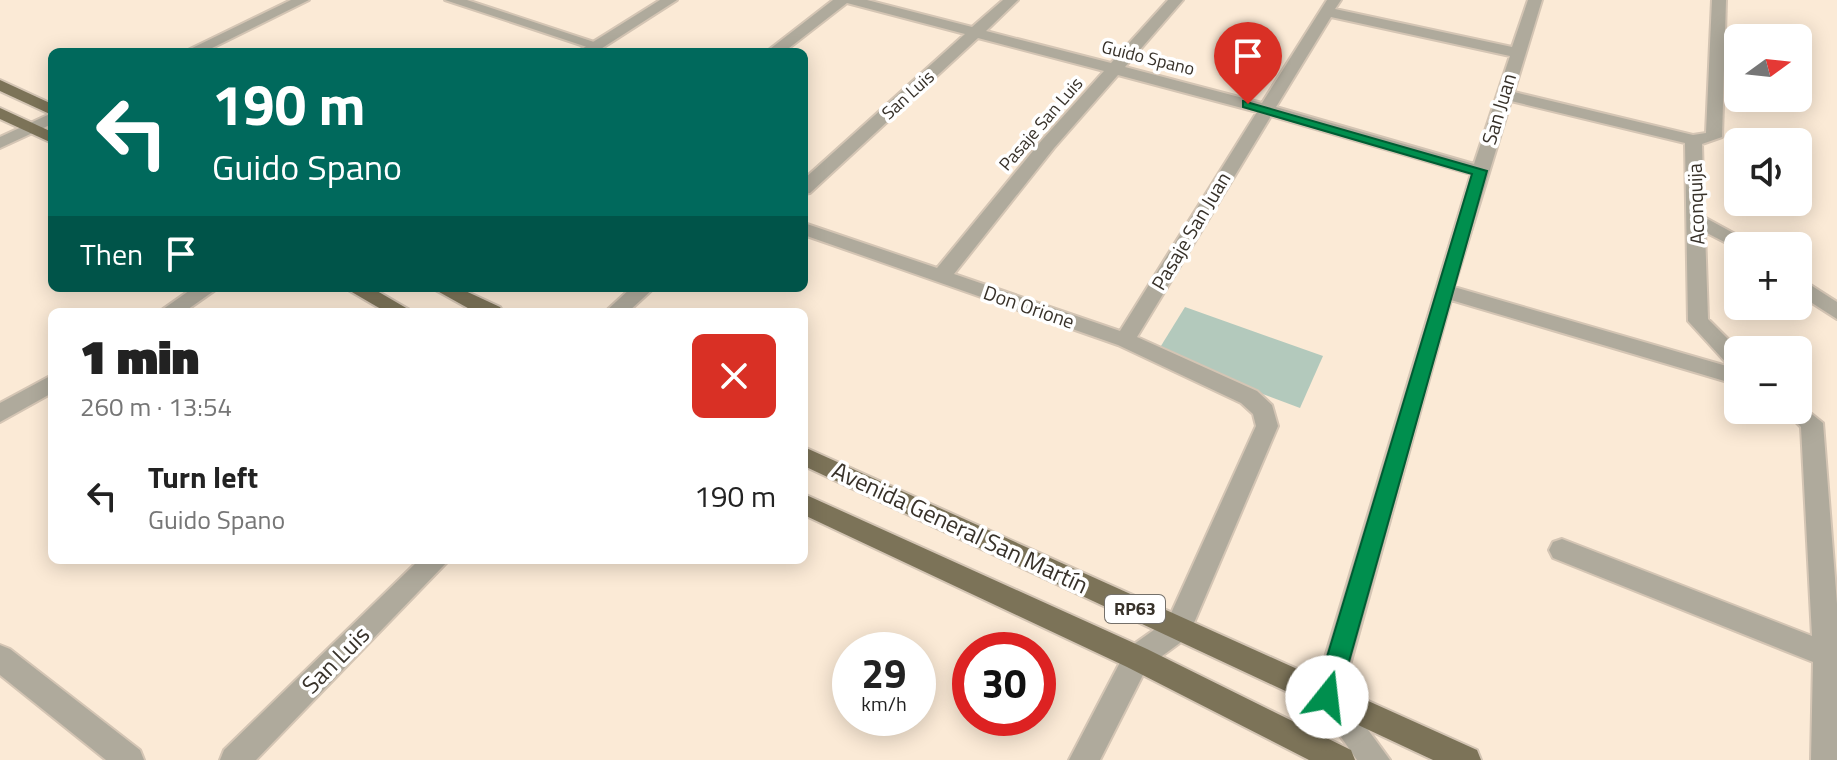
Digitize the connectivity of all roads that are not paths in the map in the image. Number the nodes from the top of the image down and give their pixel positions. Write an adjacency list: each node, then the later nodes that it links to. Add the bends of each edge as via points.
1 (302, 0): 12 (street)
2 (452, 0): 13 (street)
3 (670, 0): 14 (street)
4 (842, 0): 15 (street)
5 (851, 0): 11 (street, Guido Spano)
6 (1011, 0): 11 (street, San Luis)
7 (1176, 0): 17 (street, Pasaje San Luis)
8 (1535, 0): 16 (street, San Juan)
9 (1719, 0): 26 (street, Aconquija, via 1714,137)
10 (1330, 6): 16 (street); 21 (street, Pasaje San Juan)
11 (976, 33): 17 (street, Guido Spano); 29 (street, San Luis)
12 (200, 48)
13 (587, 48)
14 (592, 48)
15 (779, 48)
16 (1517, 53): 19 (street, San Juan)
17 (1115, 70): 21 (street, Guido Spano); 33 (street, Pasaje San Luis)
18 (0, 85): 20 (main road)
19 (1504, 95): 26 (street); 28 (street, San Juan)
20 (48, 108)
21 (1263, 111): 28 (street, Guido Spano); 45 (street, Pasaje San Juan)
22 (0, 113): 24 (main road)
23 (48, 120): 24 (street)
24 (31, 128): 25 (main road); 27 (street)
25 (48, 136)
26 (1693, 140): 30 (street, Aconquija)
27 (0, 143)
28 (1480, 171): 34 (street, San Juan)
29 (808, 185)
30 (1697, 221): 32 (street); 46 (street, Aconquija, via 1698,321)
31 (808, 230): 33 (street, Don Orione)
32 (1724, 234)
33 (941, 277): 45 (street, Don Orione)
34 (1443, 291): 47 (street); 59 (street, San Juan)
35 (202, 292): 40 (street)
36 (363, 292): 41 (main road)
37 (450, 292): 42 (main road)
38 (639, 292): 43 (street)
39 (1812, 294): 44 (street)
40 (176, 308)
41 (395, 308)
42 (484, 308)
43 (620, 308)
44 (1837, 312)
45 (1125, 340): 55 (street, Don Orione, via 1249,397 1264,411 1267,426)
46 (1724, 348)
47 (1724, 373)
48 (48, 385): 49 (street)
49 (0, 414)
50 (1812, 423): 56 (street)
51 (808, 458): 55 (main road, Avenida General San Martín / RP63)
52 (808, 506): 58 (main road, Avenida General San Martín / RP63)
53 (1562, 550): 56 (street)
54 (432, 564): 61 (street, San Luis)
55 (1178, 628): 58 (street); 59 (main road, Avenida General San Martín / RP63)
56 (1832, 657): 66 (street)
57 (0, 658): 60 (street)
58 (1137, 658): 62 (street); 63 (main road, Avenida General San Martín / RP63)
59 (1327, 697): 64 (street); 65 (main road, Avenida General San Martín / RP63)
60 (129, 760)
61 (235, 760)
62 (1084, 760)
63 (1340, 760)
64 (1375, 760)
65 (1466, 760)
66 (1826, 760)

